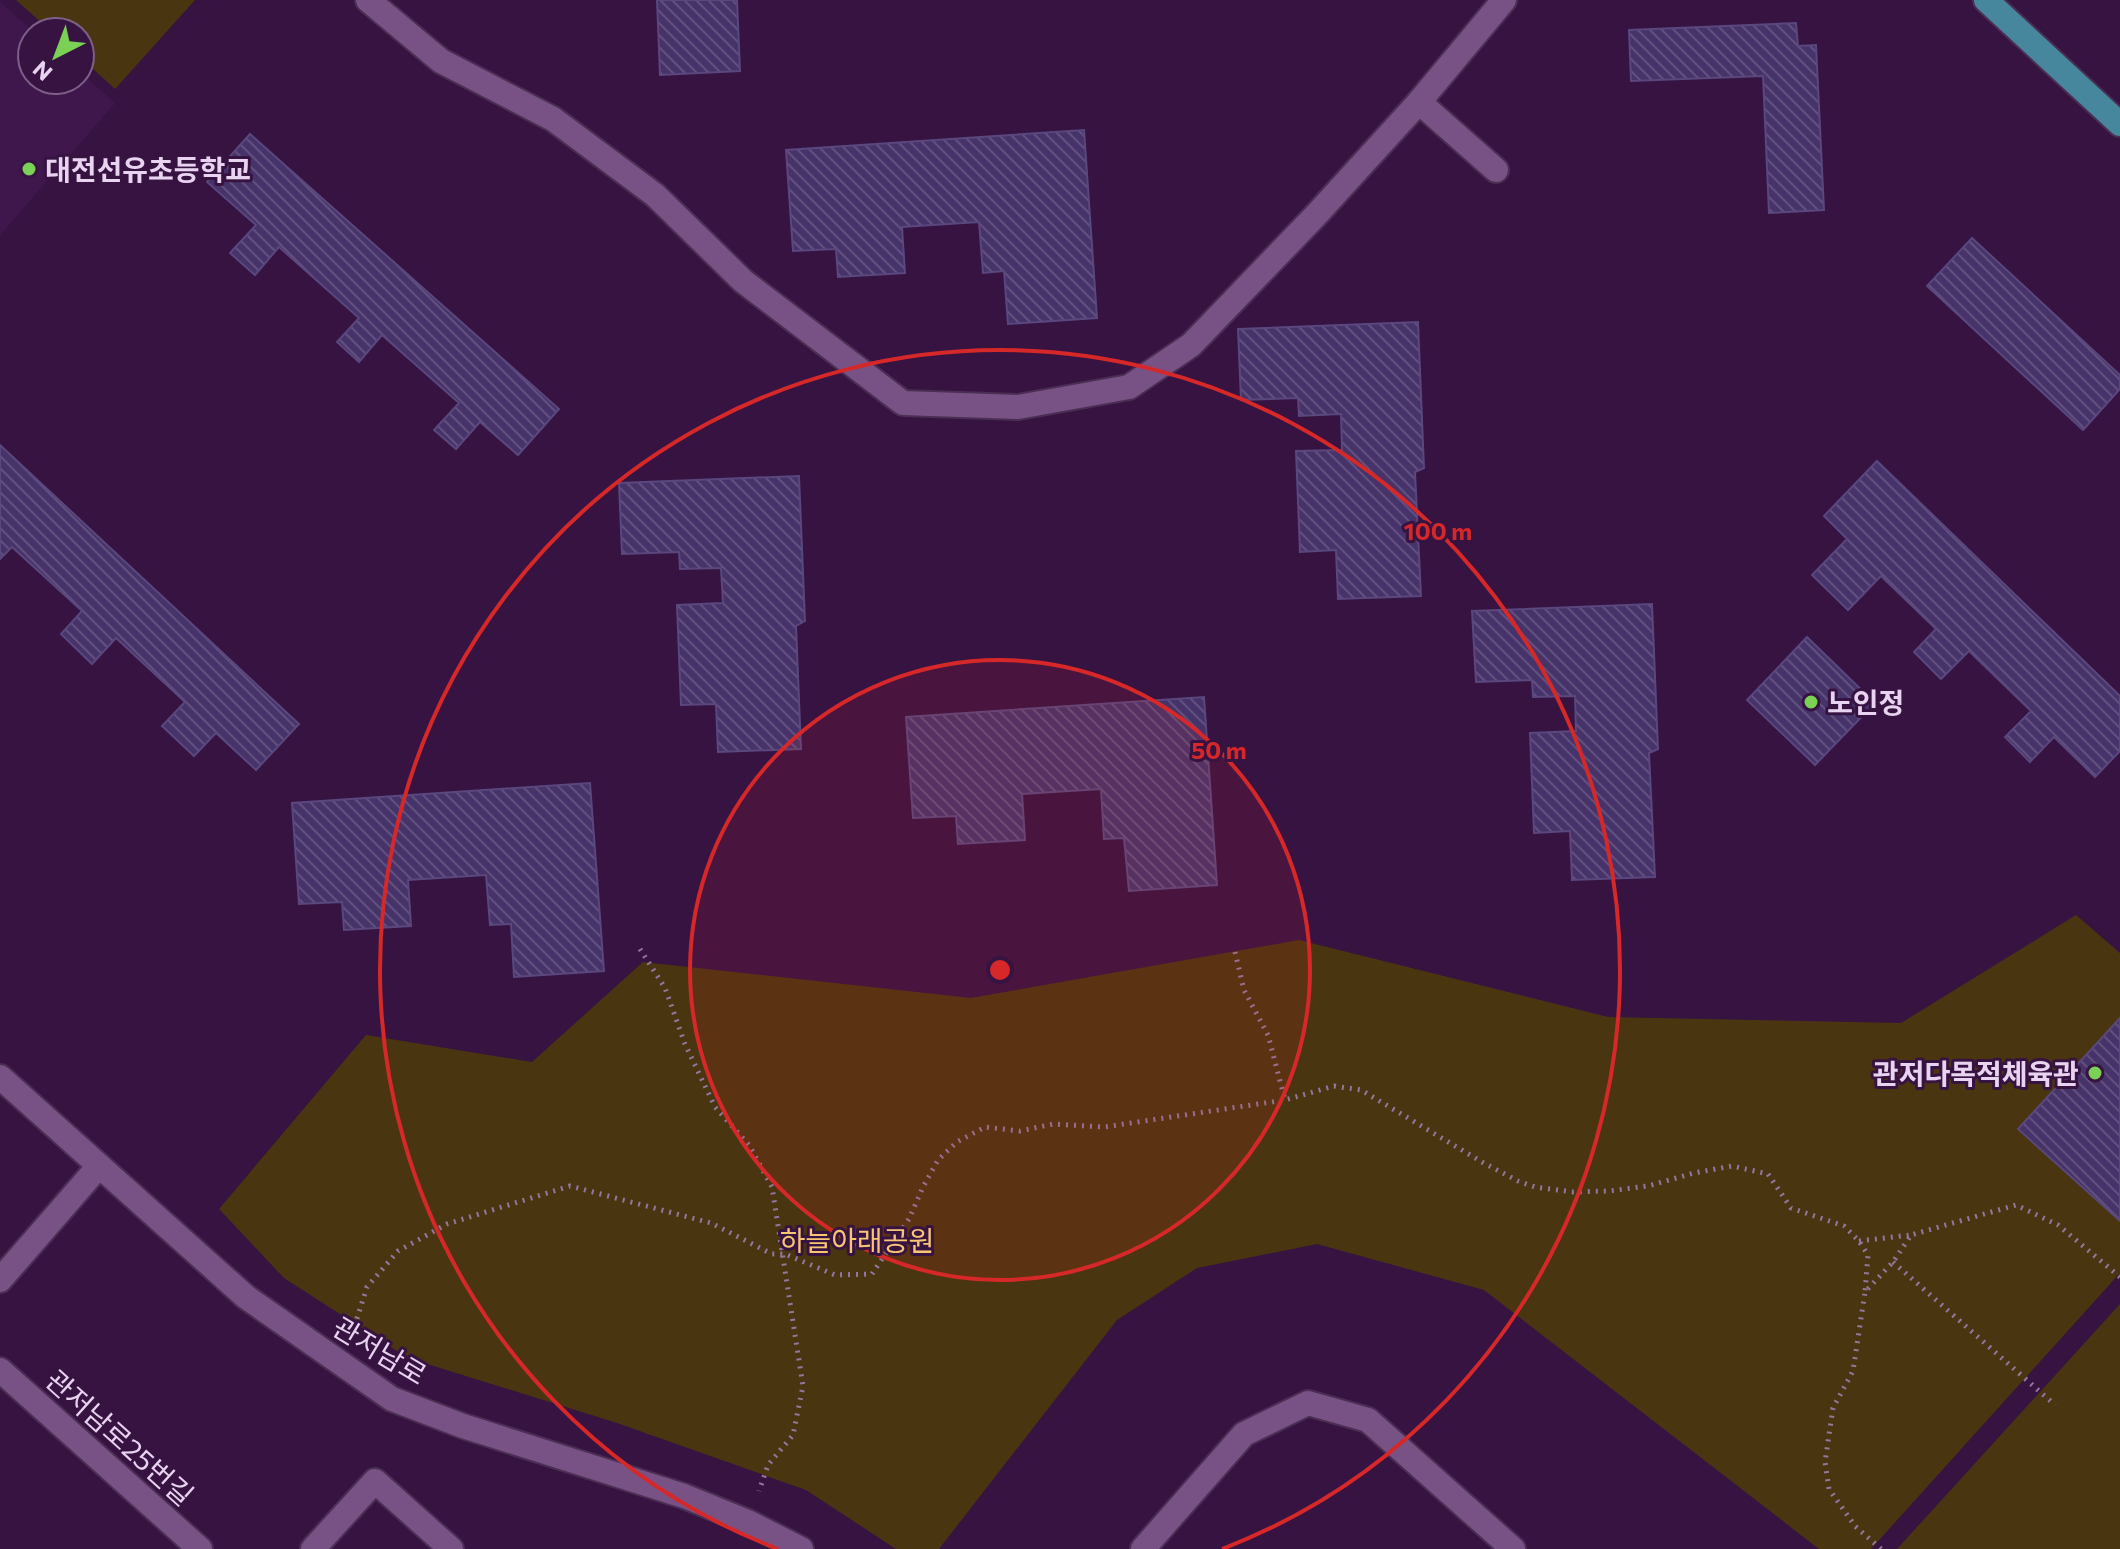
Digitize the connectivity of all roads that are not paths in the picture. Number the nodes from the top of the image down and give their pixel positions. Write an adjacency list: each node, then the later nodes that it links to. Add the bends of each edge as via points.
1 (368, 0): 4 (street, via 441,61 553,119 655,195 743,281 903,403 1018,407 1129,387 1191,345)
2 (1504, 0): 4 (street)
3 (1986, 0): 5 (main road)
4 (1419, 102): 6 (street)
5 (2120, 124)
6 (1496, 170)
7 (0, 1077): 8 (street, 관저남로)
8 (99, 1166): 9 (street); 14 (street, 관저남로, via 246,1297 392,1399 684,1496)
9 (0, 1280)
10 (0, 1370): 11 (street, 관저남로25번길)
11 (200, 1549)
12 (313, 1549): 13 (street, via 375,1481)
13 (451, 1549)
14 (801, 1549)
15 (1143, 1549): 16 (street, via 1244,1434 1308,1403 1368,1420)
16 (1513, 1549)

